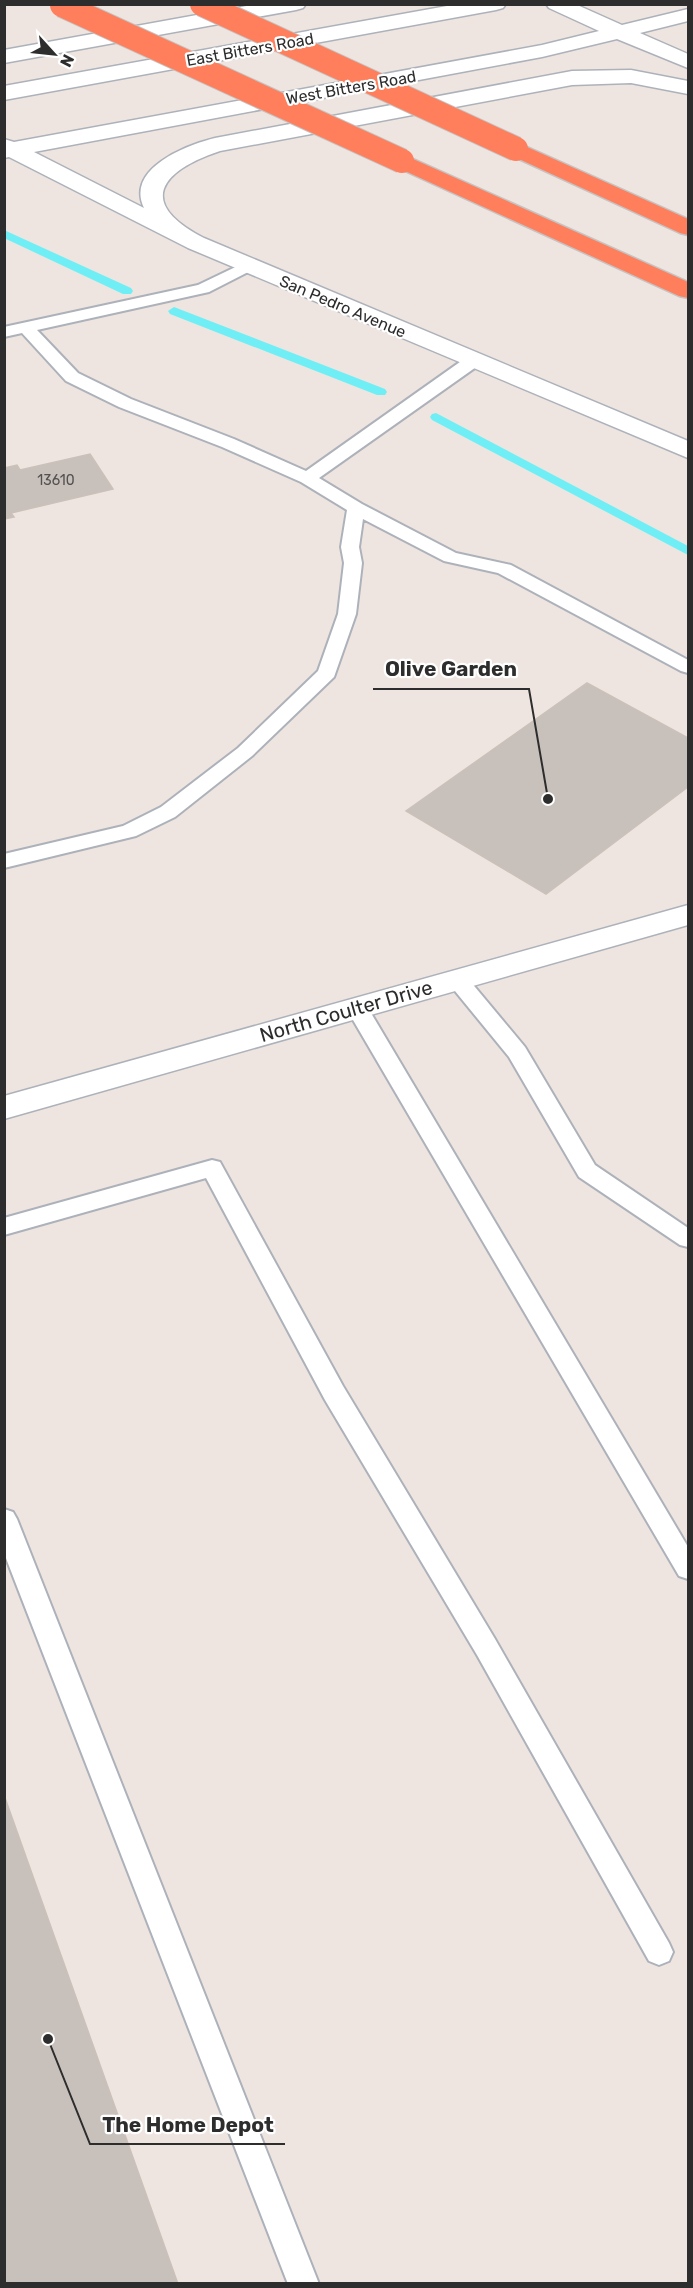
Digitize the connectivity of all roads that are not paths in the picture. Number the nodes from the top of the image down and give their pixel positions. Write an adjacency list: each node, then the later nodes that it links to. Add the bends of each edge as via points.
1 (202, 4): 13 (highway, bridge)
2 (296, 4): 8 (main road)
3 (496, 4): 11 (main road, East Bitters Road)
4 (556, 4): 7 (main road)
5 (62, 5): 16 (highway, bridge)
6 (688, 15): 7 (main road, West Bitters Road)
7 (620, 32): 9 (main road); 12 (main road, West Bitters Road, via 542,51)
8 (4, 57)
9 (688, 62)
10 (688, 87): 14 (main road, via 628,75 572,78 215,145 175,163 153,183 153,201)
11 (4, 93)
12 (7, 149): 14 (main road, San Pedro Avenue)
13 (688, 228)
14 (173, 232): 15 (main road, San Pedro Avenue)
15 (248, 266): 17 (lane, via 203,289); 19 (main road, San Pedro Avenue)
16 (688, 291)
17 (25, 327): 18 (lane); 21 (lane, via 72,377 125,403)
18 (4, 332)
19 (473, 361): 20 (main road, San Pedro Avenue); 21 (lane)
20 (688, 450)
21 (307, 477): 22 (lane)
22 (356, 508): 23 (lane, via 450,557 504,569); 24 (lane, via 347,614 327,673 245,752 168,812 129,831)
23 (688, 667)
24 (4, 861)
25 (688, 915): 26 (main road, North Coulter Drive)
26 (457, 980): 27 (main road, North Coulter Drive); 30 (lane, via 517,1052 587,1171)
27 (357, 1008): 28 (main road, North Coulter Drive); 32 (lane)
28 (4, 1108)
29 (4, 1227): 33 (lane, via 212,1168 334,1393 486,1647)
30 (688, 1239)
31 (4, 1519): 34 (lane)
32 (688, 1569)
33 (659, 1952)
34 (304, 2283)

